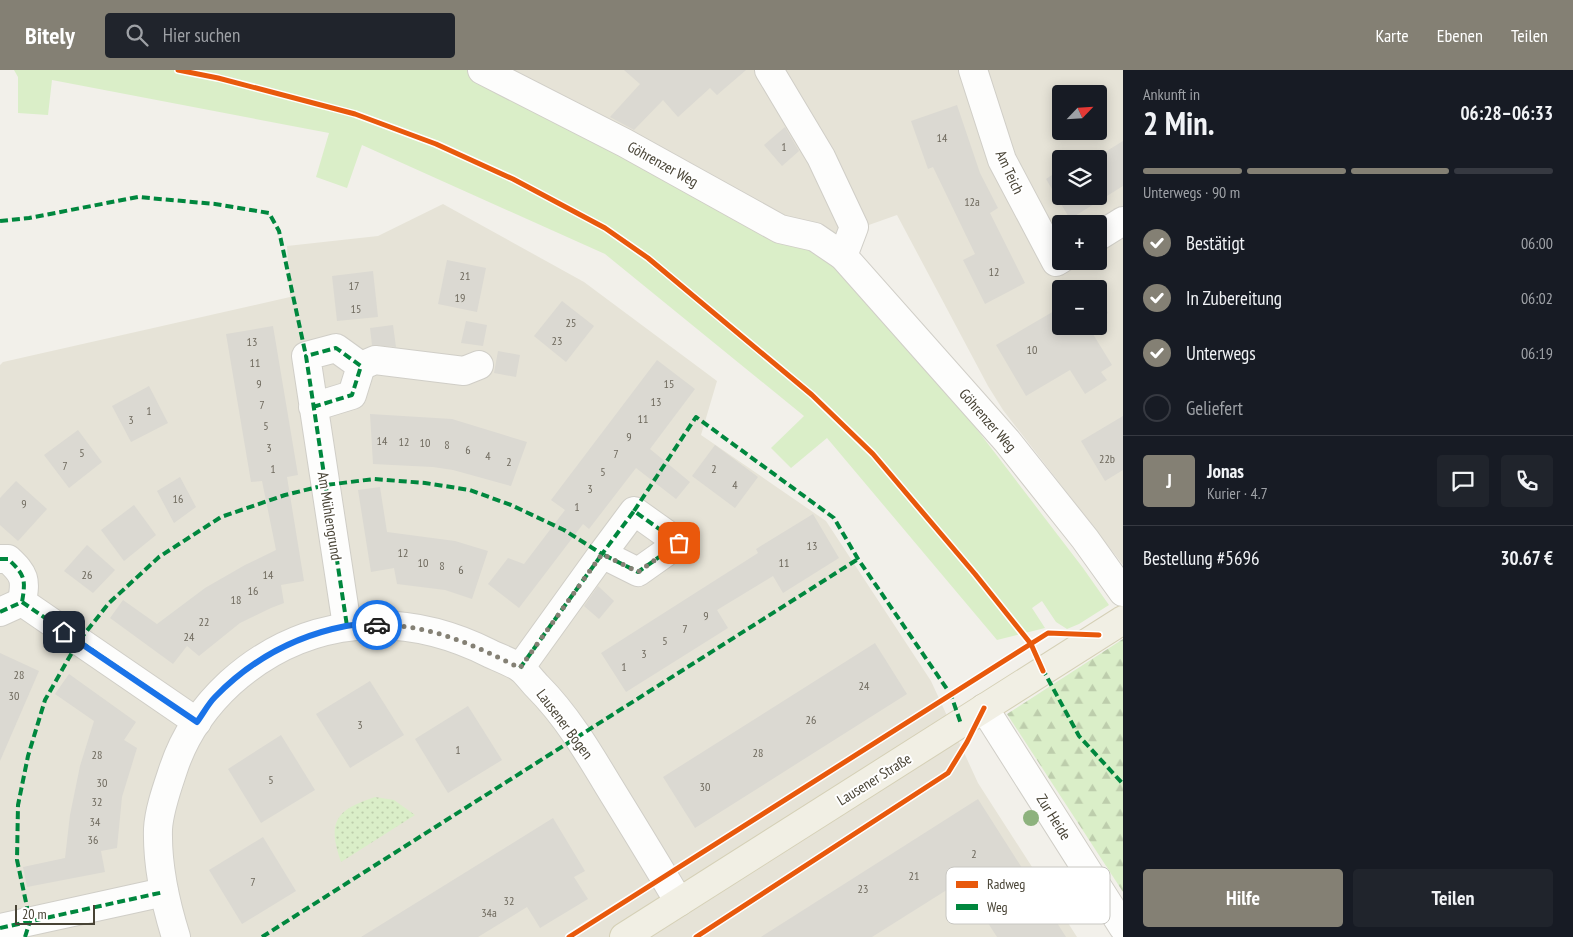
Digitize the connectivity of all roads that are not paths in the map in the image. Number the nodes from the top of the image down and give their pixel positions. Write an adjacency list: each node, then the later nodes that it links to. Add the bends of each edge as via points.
1 (482, 70): 7 (street, Göhrenzer Weg, via 625,143 780,229 814,238)
2 (769, 70): 7 (street, via 821,157 854,227)
3 (973, 70): 6 (street, Am Teich, via 1002,160)
4 (1123, 220): 5 (street)
5 (1107, 231)
6 (1052, 254)
7 (843, 256): 13 (street, Göhrenzer Weg, via 1008,441)
8 (479, 365): 9 (street, via 464,371 375,360)
9 (362, 366): 10 (street, via 352,395); 10 (street, Am Mühlengrund, via 336,348 306,356)
10 (313, 407): 16 (street, Am Mühlengrund)
11 (602, 554): 17 (street)
12 (0, 559): 14 (street, via 8,559 21,571 25,585)
13 (1123, 592)
14 (11, 607): 19 (street)
15 (1123, 620): 18 (main road, Lausener Straße)
16 (347, 626): 17 (street, Lausener Bogen, via 389,625 432,631 474,645); 19 (street, Lausener Bogen, via 306,636 272,652 240,674 214,698)
17 (520, 668): 22 (street, Lausener Bogen, via 552,700 578,735)
18 (984, 708): 20 (street, Zur Heide); 22 (main road, Lausener Straße)
19 (197, 722): 21 (street, Lausener Bogen, via 180,751 158,827)
20 (1085, 867)
21 (164, 892): 26 (street); 27 (street, Lausener Bogen)
22 (679, 902): 28 (main road, Lausener Straße)
23 (1110, 907): 24 (street, Zur Heide)
24 (1123, 927)
25 (0, 928): 26 (street)
26 (27, 929)
27 (176, 937)
28 (624, 937)

